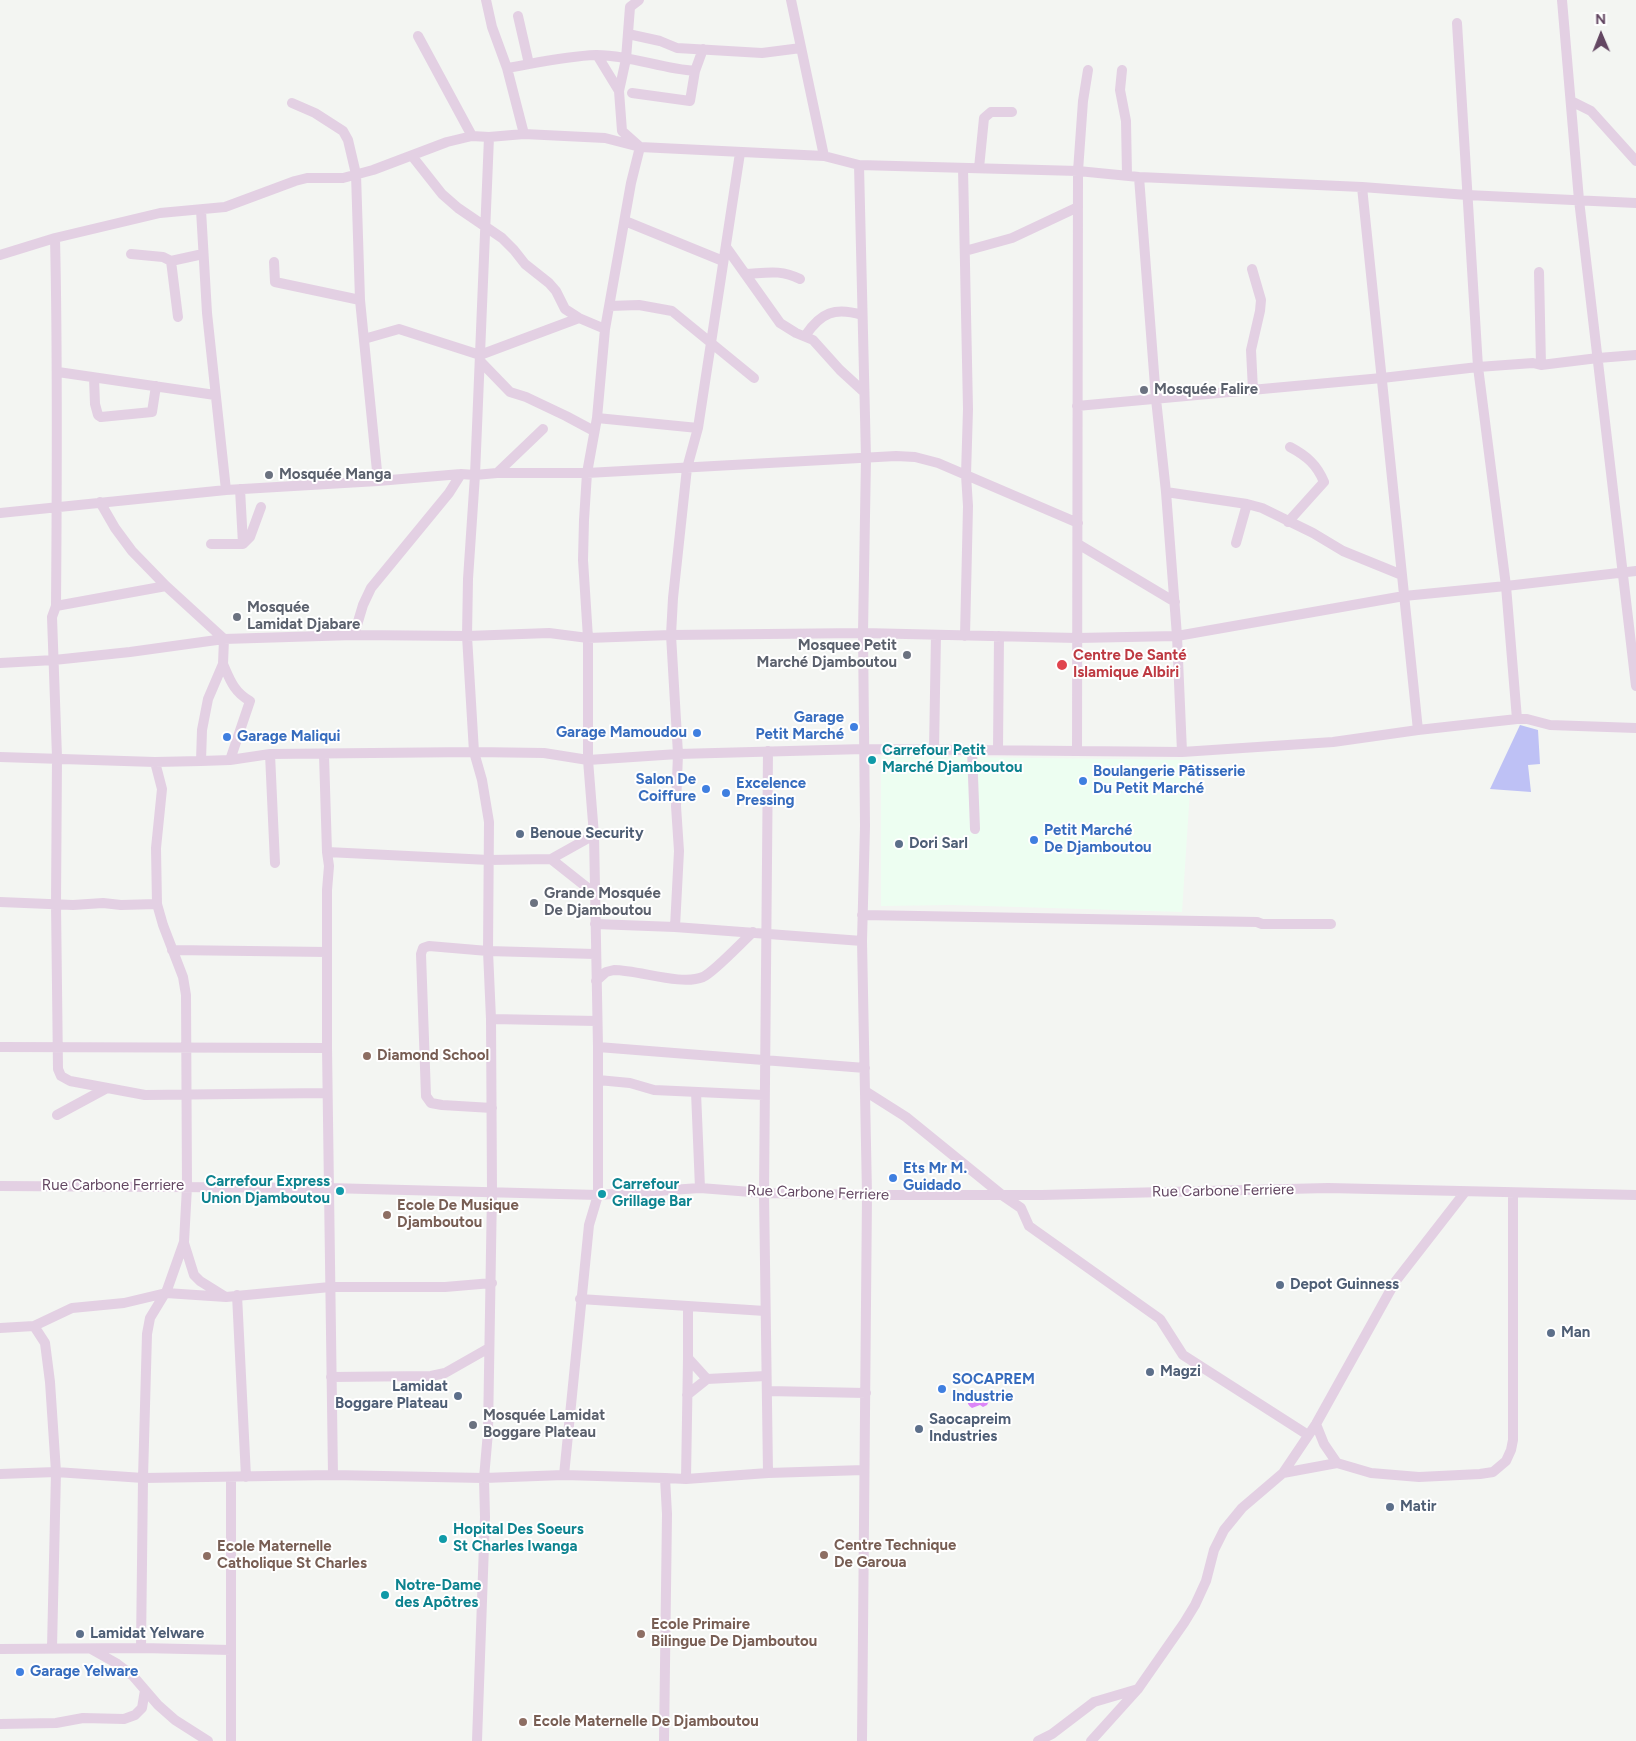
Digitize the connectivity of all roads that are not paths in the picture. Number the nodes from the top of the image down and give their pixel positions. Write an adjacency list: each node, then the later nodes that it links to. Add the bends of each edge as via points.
1 (486, 0): 14 (street)
2 (639, 0): 7 (street, via 630,6)
3 (791, 0): 9 (street)
4 (1562, 0): 20 (street)
5 (518, 16): 13 (street)
6 (1457, 23): 39 (street)
7 (628, 34): 10 (street, via 677,48); 12 (street)
8 (418, 36): 24 (street)
9 (801, 48): 10 (street, via 762,53); 29 (street)
10 (702, 49): 17 (street)
11 (597, 55): 12 (street); 13 (street); 18 (street)
12 (626, 59): 17 (street); 18 (street)
13 (529, 64): 14 (street)
14 (507, 68): 23 (street)
15 (1088, 70): 34 (street)
16 (1122, 70): 36 (street, via 1120,90 1126,121)
17 (696, 71): 19 (street, via 690,101)
18 (619, 91): 26 (street, via 622,131)
19 (632, 93)
20 (1572, 101): 30 (street, via 1591,111); 40 (street)
21 (292, 103): 35 (street, via 316,113 343,131)
22 (1012, 112): 33 (street, via 991,112 984,118)
23 (524, 134): 25 (street); 26 (street, via 605,138)
24 (472, 136): 25 (street); 28 (street, via 446,142)
25 (489, 137): 45 (street)
26 (640, 147): 27 (street); 44 (street)
27 (740, 153): 29 (street); 47 (street)
28 (412, 156): 35 (street); 45 (street, via 442,194)
29 (824, 156): 31 (street)
30 (1636, 161)
31 (859, 165): 32 (street); 61 (street)
32 (963, 168): 33 (street); 48 (street)
33 (979, 168): 34 (street)
34 (1078, 171): 36 (street); 42 (street)
35 (356, 174): 43 (street, via 343,178 307,178 225,207); 59 (street)
36 (1127, 175): 37 (street)
37 (1139, 176): 38 (street); 81 (street)
38 (1362, 186): 39 (street); 76 (street)
39 (1468, 195): 40 (street); 72 (street)
40 (1579, 200): 41 (street); 70 (street)
41 (1636, 203)
42 (1078, 207): 48 (street, via 1012,238); 82 (street)
43 (201, 210): 46 (street, via 160,212); 50 (street)
44 (625, 221): 53 (street); 60 (street)
45 (485, 226): 63 (street, via 549,283 565,309); 69 (street)
46 (55, 238): 51 (street); 73 (street)
47 (726, 247): 53 (street); 57 (street)
48 (964, 251): 94 (street, via 968,409)
49 (131, 254): 52 (street, via 163,257)
50 (203, 254): 52 (street); 80 (street)
51 (0, 255)
52 (171, 261): 62 (street)
53 (723, 261): 67 (street)
54 (274, 262): 59 (street, via 275,282)
55 (1252, 269): 78 (street, via 1261,300 1250,350)
56 (1539, 272): 71 (street)
57 (745, 274): 58 (street, via 780,272); 65 (street, via 780,323)
58 (800, 279)
59 (360, 300): 66 (street)
60 (609, 306): 64 (street); 67 (street, via 672,311)
61 (862, 315): 65 (street, via 848,311 833,312 821,317); 79 (street)
62 (178, 317)
63 (579, 318): 64 (street); 69 (street)
64 (605, 329): 83 (street)
65 (805, 336): 79 (street, via 813,340)
66 (364, 339): 69 (street, via 399,329); 95 (street)
67 (710, 344): 75 (street); 84 (street)
68 (1636, 356): 70 (street)
69 (480, 358): 86 (street, via 510,392); 93 (street)
70 (1598, 358): 71 (street); 111 (street)
71 (1542, 365): 72 (street)
72 (1478, 366): 76 (street); 114 (street)
73 (58, 372): 74 (street); 101 (street)
74 (94, 378): 77 (street); 77 (street, via 95,404 101,417 152,412)
75 (754, 378)
76 (1382, 378): 78 (street); 112 (street)
77 (156, 386): 80 (street)
78 (1252, 390): 81 (street)
79 (864, 392): 88 (street)
80 (215, 395): 97 (street)
81 (1156, 399): 82 (street); 98 (street)
82 (1077, 406): 104 (street)
83 (597, 418): 84 (street); 86 (street)
84 (698, 428): 89 (street)
85 (543, 429): 90 (street)
86 (594, 431): 91 (street)
87 (1290, 448): 105 (street, via 1305,455 1324,482)
88 (866, 458): 89 (street); 94 (street, via 915,457); 118 (street)
89 (687, 468): 91 (street); 120 (street, via 672,598)
90 (497, 473): 91 (street); 93 (street)
91 (587, 473): 126 (street, via 583,560)
92 (461, 474): 93 (street); 95 (street); 119 (street, via 371,588)
93 (475, 475): 122 (street)
94 (966, 475): 104 (street); 123 (street)
95 (378, 481): 96 (street)
96 (240, 489): 97 (street); 108 (street)
97 (226, 490): 99 (street)
98 (1166, 492): 100 (street); 116 (street)
99 (100, 502): 101 (street); 113 (street, via 125,542)
100 (1247, 504): 105 (street); 106 (street)
101 (57, 506): 103 (street); 117 (street)
102 (261, 507): 108 (street, via 250,537)
103 (0, 512)
104 (1078, 522): 109 (street)
105 (1288, 522): 112 (street, via 1343,551)
106 (1236, 542)
107 (211, 544): 108 (street)
108 (243, 544)
109 (1078, 544): 116 (street); 127 (street)
110 (1636, 571): 111 (street)
111 (1622, 572): 114 (street); 132 (street)
112 (1402, 575): 115 (street)
113 (166, 586): 117 (street); 128 (street)
114 (1506, 586): 115 (street); 133 (street)
115 (1404, 596): 125 (street); 135 (street)
116 (1175, 602): 125 (street)
117 (56, 606): 129 (street, via 52,617)
118 (863, 633): 120 (street); 121 (street); 136 (street)
119 (354, 635): 122 (street); 128 (street)
120 (671, 635): 126 (street); 145 (street)
121 (936, 635): 123 (street); 137 (street)
122 (467, 636): 126 (street, via 549,633); 142 (street)
123 (965, 636): 124 (street)
124 (999, 636): 127 (street); 139 (street)
125 (1177, 636): 127 (street); 143 (street)
126 (588, 638): 150 (street)
127 (1078, 638): 141 (street)
128 (224, 639): 129 (street); 131 (street)
129 (54, 660): 130 (street); 148 (street)
130 (0, 663)
131 (223, 664): 149 (street, via 232,685 250,701); 151 (street, via 208,699)
132 (1636, 686)
133 (1517, 719): 134 (street, via 1550,725); 135 (street)
134 (1636, 728)
135 (1418, 730): 143 (street, via 1333,742)
136 (864, 749): 137 (street); 140 (street); 163 (street)
137 (934, 750): 138 (street)
138 (972, 750): 139 (street); 153 (street)
139 (998, 750): 141 (street)
140 (768, 751): 145 (street); 168 (street)
141 (1077, 751): 143 (street)
142 (474, 752): 146 (street); 150 (street, via 544,753); 156 (street, via 489,822)
143 (1182, 752)
144 (270, 754): 146 (street); 149 (street); 158 (street)
145 (678, 754): 150 (street); 166 (street, via 676,806 679,852)
146 (324, 755): 155 (street)
147 (0, 757): 148 (street)
148 (57, 758): 152 (street); 161 (street)
149 (230, 760): 151 (street)
150 (588, 760): 154 (street)
151 (201, 761): 152 (street)
152 (154, 762): 162 (street, via 162,789 156,848)
153 (975, 829)
154 (594, 835): 157 (street); 159 (street)
155 (326, 852): 156 (street); 172 (street, via 329,866)
156 (489, 860): 157 (street); 171 (street)
157 (551, 860): 159 (street)
158 (275, 863)
159 (594, 893): 164 (street)
160 (0, 902): 161 (street)
161 (56, 904): 162 (street); 180 (street)
162 (157, 904): 170 (street)
163 (862, 914): 165 (street); 169 (street)
164 (595, 924): 166 (street); 173 (street)
165 (1331, 924)
166 (675, 927): 167 (street)
167 (753, 932): 168 (street); 174 (street, via 702,977 684,979 614,970)
168 (766, 933): 169 (street); 182 (street)
169 (862, 941): 183 (street)
170 (172, 950): 172 (street); 178 (street, via 186,995)
171 (488, 951): 173 (street); 175 (street); 191 (street, via 430,946 423,948 421,954 426,1096 430,1103)
172 (327, 952): 181 (street)
173 (595, 954): 174 (street)
174 (596, 981): 176 (street)
175 (491, 1019): 176 (street); 191 (street)
176 (597, 1021): 179 (street)
177 (0, 1047): 180 (street)
178 (186, 1047): 180 (street); 181 (street); 189 (street)
179 (598, 1047): 182 (street); 184 (street)
180 (57, 1048): 185 (street, via 61,1076 70,1081)
181 (327, 1048): 188 (street)
182 (765, 1060): 183 (street); 190 (street)
183 (865, 1068): 186 (street)
184 (598, 1080): 187 (street, via 630,1083 654,1090); 201 (street)
185 (107, 1088): 189 (street, via 144,1095); 192 (street)
186 (865, 1091): 202 (street); 203 (street, via 906,1117)
187 (696, 1092): 190 (street); 196 (street)
188 (327, 1093): 189 (street); 195 (street)
189 (186, 1094): 194 (street)
190 (764, 1095): 198 (street)
191 (492, 1108): 197 (street)
192 (57, 1115)
193 (0, 1186): 194 (street, Rue Carbone Ferriere)
194 (187, 1187): 195 (street, Rue Carbone Ferriere); 205 (street)
195 (328, 1188): 197 (street, Rue Carbone Ferriere); 207 (street)
196 (700, 1188): 198 (street, Rue Carbone Ferriere); 201 (street, Rue Carbone Ferriere)
197 (492, 1191): 201 (street, Rue Carbone Ferriere); 206 (street)
198 (764, 1192): 202 (street, Rue Carbone Ferriere); 213 (street)
199 (1465, 1192): 200 (street, Rue Carbone Ferriere); 203 (street, Rue Carbone Ferriere, via 1328,1188); 224 (street, via 1395,1282)
200 (1513, 1194): 204 (street, Rue Carbone Ferriere); 226 (street, via 1513,1440 1506,1461 1493,1472 1419,1477 1371,1473)
201 (598, 1195): 211 (street, via 589,1225)
202 (867, 1195): 203 (street, Rue Carbone Ferriere); 222 (street)
203 (1002, 1195): 225 (street, via 1021,1208 1029,1226 1160,1320 1182,1356)
204 (1636, 1196)
205 (184, 1242): 208 (street); 210 (street, via 194,1275)
206 (492, 1282): 207 (street, via 445,1287); 216 (street)
207 (330, 1287): 209 (street); 219 (street)
208 (166, 1293): 210 (street); 214 (street, via 124,1303 72,1308); 236 (street, via 150,1318 147,1334)
209 (237, 1295): 210 (street); 235 (street)
210 (226, 1297)
211 (580, 1300): 212 (street); 232 (street)
212 (688, 1307): 213 (street); 217 (street)
213 (765, 1311): 218 (street)
214 (34, 1326): 215 (street); 228 (street, via 45,1343)
215 (0, 1328)
216 (489, 1348): 219 (street, via 445,1373 431,1376); 237 (street)
217 (688, 1358): 220 (street); 223 (street)
218 (766, 1376): 220 (street); 221 (street)
219 (331, 1377): 233 (street)
220 (707, 1379): 223 (street)
221 (767, 1391): 222 (street); 229 (street)
222 (866, 1393): 227 (street)
223 (687, 1395): 239 (street)
224 (1316, 1424): 225 (street); 226 (street, via 1324,1444)
225 (1308, 1435): 230 (street)
226 (1337, 1462): 230 (street)
227 (864, 1470): 229 (street); 252 (street)
228 (56, 1472): 231 (street); 236 (street); 240 (street)
229 (768, 1473): 239 (street)
230 (1283, 1473): 245 (street, via 1242,1508 1224,1530 1195,1605)
231 (0, 1474)
232 (564, 1475): 237 (street); 238 (street)
233 (333, 1476): 235 (street); 237 (street)
234 (231, 1477): 235 (street); 236 (street); 244 (street)
235 (246, 1477)
236 (143, 1478): 242 (street)
237 (484, 1478): 250 (street)
238 (665, 1478): 239 (street); 251 (street)
239 (686, 1479)
240 (52, 1648): 241 (street); 243 (street)
241 (90, 1648): 242 (street); 246 (street, via 133,1676)
242 (141, 1648): 244 (street)
243 (0, 1649)
244 (231, 1650): 249 (street)
245 (1138, 1689): 253 (street, via 1094,1702); 254 (street)
246 (144, 1690): 247 (street, via 142,1708 136,1715 124,1719 83,1718 56,1723); 248 (street, via 175,1720)
247 (0, 1724)
248 (208, 1741)
249 (231, 1741)
250 (477, 1741)
251 (664, 1741)
252 (862, 1741)
253 (1038, 1741)
254 (1091, 1741)

